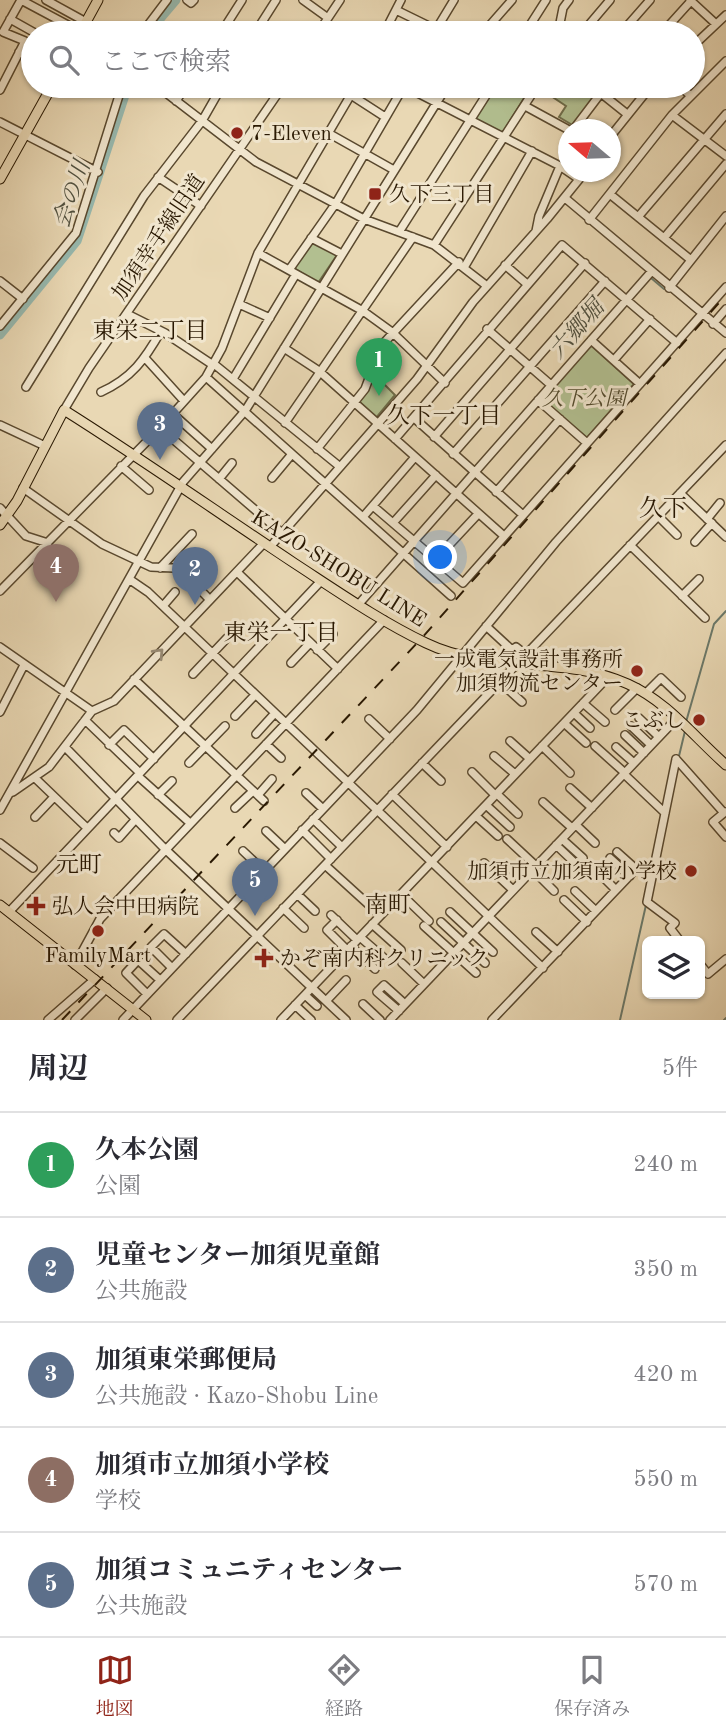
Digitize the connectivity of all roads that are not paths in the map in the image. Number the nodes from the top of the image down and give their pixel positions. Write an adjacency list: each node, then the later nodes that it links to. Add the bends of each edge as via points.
1 (46, 0): 24 (street)
2 (98, 0): 25 (main road)
3 (167, 0): 26 (street)
4 (187, 0): 5 (street)
5 (194, 0)
6 (242, 0): 27 (street)
7 (276, 0): 28 (street)
8 (303, 0): 21 (street)
9 (340, 0): 21 (street)
10 (401, 0): 19 (street)
11 (454, 0): 32 (street)
12 (512, 0): 33 (street)
13 (545, 0): 18 (street); 34 (street)
14 (569, 0): 18 (street)
15 (610, 0): 36 (street)
16 (650, 0): 37 (street)
17 (690, 0): 38 (street); 39 (street)
18 (563, 8): 35 (street)
19 (396, 10): 30 (street); 31 (street)
20 (726, 15): 39 (street)
21 (328, 18): 29 (street)
22 (10, 19): 23 (street, via 21,0); 40 (street); 41 (street)
23 (60, 21)
24 (84, 21)
25 (87, 21)
26 (151, 21)
27 (228, 21)
28 (263, 21)
29 (326, 21)
30 (390, 21)
31 (416, 21)
32 (443, 21)
33 (494, 21)
34 (532, 21)
35 (560, 21)
36 (593, 21)
37 (632, 21)
38 (673, 21)
39 (716, 24): 42 (street)
40 (21, 25)
41 (1, 32): 43 (street)
42 (705, 35)
43 (21, 40)
44 (21, 48): 45 (street)
45 (19, 52): 48 (street)
46 (726, 61): 47 (street)
47 (705, 81)
48 (0, 90)
49 (45, 98): 80 (main road)
50 (119, 98): 91 (street)
51 (172, 98): 66 (street)
52 (178, 98): 66 (street)
53 (214, 98): 74 (street)
54 (275, 98): 83 (street, 加須幸手線旧道)
55 (349, 98): 79 (street)
56 (356, 98): 72 (street)
57 (397, 98): 72 (street)
58 (425, 98): 67 (street)
59 (440, 98): 67 (street)
60 (484, 98): 75 (street)
61 (530, 98): 68 (street)
62 (597, 98): 73 (street)
63 (607, 98): 69 (street)
64 (640, 98): 69 (street)
65 (687, 98): 71 (street)
66 (176, 101): 74 (street)
67 (436, 104): 75 (street); 89 (street)
68 (525, 106): 77 (street); 81 (street)
69 (627, 114): 78 (street)
70 (726, 114): 82 (street)
71 (673, 115): 82 (street); 96 (street)
72 (385, 117): 85 (street)
73 (580, 119)
74 (202, 121): 83 (street); 92 (street)
75 (470, 121): 81 (street); 104 (street)
76 (0, 122): 80 (street)
77 (558, 123)
78 (621, 123)
79 (330, 134): 85 (street); 95 (street)
80 (24, 135): 91 (street); 93 (main road)
81 (504, 137): 84 (street); 109 (street)
82 (703, 138): 86 (street); 101 (street)
83 (239, 150): 95 (street); 99 (street, 加須幸手線旧道)
84 (532, 151): 88 (street); 114 (street)
85 (364, 153): 89 (street); 98 (street)
86 (726, 156)
87 (726, 164): 108 (street)
88 (558, 165)
89 (394, 170): 102 (street)
90 (558, 171): 105 (street)
91 (98, 172): 125 (street, via 76,233)
92 (158, 177): 99 (street); 156 (street)
93 (0, 179)
94 (577, 182): 97 (street)
95 (301, 184): 98 (street); 110 (street)
96 (611, 195): 101 (street); 103 (street)
97 (565, 198): 103 (street); 105 (street)
98 (336, 203): 102 (street); 107 (street)
99 (201, 206): 130 (street, 加須幸手線旧道)
100 (726, 216): 112 (street)
101 (638, 217): 108 (street)
102 (364, 219): 104 (street); 111 (street)
103 (591, 222): 117 (street)
104 (400, 232): 106 (street)
105 (536, 232): 115 (street)
106 (414, 237): 109 (street); 128 (street)
107 (311, 238): 111 (street); 116 (street)
108 (664, 238): 112 (street)
109 (433, 245): 114 (street)
110 (258, 253): 116 (street); 127 (street)
111 (342, 254): 123 (street)
112 (691, 260): 124 (street)
113 (585, 263): 119 (street); 120 (street, via 562,245); 143 (street)
114 (462, 264): 121 (street); 138 (street)
115 (505, 265): 120 (street); 121 (street)
116 (292, 272): 123 (street); 132 (street)
117 (651, 272): 124 (street); 126 (street)
118 (0, 281): 125 (street)
119 (605, 281): 126 (street); 149 (street)
120 (527, 284): 136 (street)
121 (487, 286): 148 (street)
122 (726, 287): 131 (street)
123 (321, 288): 128 (street); 142 (street)
124 (668, 288): 131 (street)
125 (23, 299): 135 (street)
126 (628, 299): 133 (street); 140 (street)
127 (239, 304): 132 (street); 147 (street)
128 (361, 309): 138 (street); 150 (street)
129 (726, 310): 134 (street)
130 (127, 314): 137 (street); 162 (street, 加須幸手線旧道)
131 (701, 315): 134 (street); 141 (street)
132 (270, 318): 152 (street)
133 (650, 319): 141 (street); 146 (street)
134 (713, 324): 139 (street)
135 (0, 326)
136 (487, 329): 143 (street); 153 (street)
137 (162, 331): 145 (street); 147 (street)
138 (392, 332): 148 (street); 161 (street, via 379,349)
139 (726, 333)
140 (591, 340): 146 (street); 155 (street)
141 (677, 343): 154 (street)
142 (284, 348): 150 (street); 158 (street)
143 (510, 349): 149 (street); 171 (street)
144 (726, 353): 239 (street)
145 (146, 359): 157 (street, via 129,378); 160 (street)
146 (614, 360): 154 (street)
147 (213, 365): 151 (street); 152 (street)
148 (426, 367): 153 (street); 168 (street)
149 (530, 367): 155 (street); 180 (street)
150 (319, 372): 161 (street); 167 (street)
151 (206, 377): 160 (street); 163 (street)
152 (233, 379): 158 (street)
153 (445, 383): 165 (street)
154 (640, 384): 173 (street)
155 (551, 385): 159 (street)
156 (26, 387)
157 (101, 392)
158 (254, 397): 163 (street); 167 (street)
159 (538, 400): 166 (street); 186 (street)
160 (184, 401): 164 (street)
161 (355, 402): 168 (street); 177 (street)
162 (64, 410): 175 (main road); 178 (main road, KAZO-SHOBU LINE)
163 (245, 411): 176 (street); 179 (street)
164 (173, 414): 170 (street); 176 (street)
165 (414, 418): 171 (street); 172 (street)
166 (560, 419): 173 (street); 194 (street)
167 (285, 423): 177 (street)
168 (377, 423): 172 (street); 185 (street)
169 (0, 425): 175 (street)
170 (160, 428): 178 (street); 182 (street)
171 (434, 437): 180 (street)
172 (395, 439): 181 (street)
173 (587, 443): 201 (street)
174 (726, 445): 196 (street)
175 (45, 446): 192 (main road)
176 (212, 449): 182 (street)
177 (317, 449): 185 (street)
178 (134, 454): 184 (street); 191 (main road, KAZO-SHOBU LINE)
179 (292, 454): 189 (street); 190 (street)
180 (453, 454): 186 (street)
181 (415, 457): 187 (street); 198 (street)
182 (200, 462): 188 (street); 191 (street)
183 (232, 463): 188 (street)
184 (121, 466): 193 (street); 205 (street)
185 (339, 467): 190 (street)
186 (474, 472): 194 (street); 195 (street)
187 (436, 475): 195 (street); 206 (street)
188 (219, 478): 208 (street)
189 (272, 478)
190 (325, 482): 203 (street); 208 (street)
191 (181, 485): 216 (main road, KAZO-SHOBU LINE); 220 (street)
192 (23, 488): 199 (main road); 205 (street)
193 (149, 490)
194 (496, 492): 201 (street)
195 (455, 493): 200 (street); 213 (street)
196 (680, 493): 202 (street); 204 (street)
197 (720, 503): 204 (street)
198 (373, 506): 203 (street); 206 (street)
199 (4, 511): 207 (main road); 215 (street, via 26,536)
200 (478, 514): 211 (street); 219 (street)
201 (523, 515): 211 (street)
202 (658, 516): 210 (street); 217 (street)
203 (363, 517): 218 (street)
204 (709, 521): 212 (street); 214 (street)
205 (68, 522): 215 (street); 220 (street)
206 (393, 523): 213 (street)
207 (0, 525)
208 (282, 533): 216 (street)
209 (192, 534): 221 (street)
210 (677, 535)
211 (504, 536): 219 (street, via 463,583)
212 (726, 537)
213 (413, 541): 218 (street); 219 (street)
214 (695, 542)
215 (48, 543): 227 (street)
216 (267, 545): 222 (street); 226 (main road, KAZO-SHOBU LINE)
217 (630, 545): 231 (street); 246 (street)
218 (403, 552): 230 (street); 233 (street)
219 (435, 561)
220 (138, 562): 221 (street); 224 (street)
221 (160, 568): 232 (street, via 184,573)
222 (237, 572): 232 (street); 236 (street)
223 (0, 576): 227 (street)
224 (129, 579): 234 (street); 258 (street)
225 (699, 579): 231 (street)
226 (321, 581): 233 (main road, KAZO-SHOBU LINE); 236 (street)
227 (8, 583): 228 (street)
228 (0, 592)
229 (175, 592): 234 (street)
230 (451, 596)
231 (682, 596): 235 (street)
232 (210, 600): 238 (street)
233 (358, 605): 237 (main road, KAZO-SHOBU LINE)
234 (163, 606): 238 (street)
235 (705, 618)
236 (286, 620): 242 (street); 253 (street)
237 (384, 620): 247 (main road, KAZO-SHOBU LINE); 251 (street)
238 (184, 626): 245 (street); 255 (street, one-way to 238)
239 (486, 626): 246 (street, via 512,650); 247 (street)
240 (332, 634): 244 (street)
241 (227, 638): 245 (street)
242 (310, 643): 244 (street); 248 (street)
243 (0, 648): 250 (street)
244 (317, 650): 251 (street)
245 (211, 654): 252 (street); 253 (street)
246 (525, 654): 249 (street)
247 (459, 657): 249 (main road, KAZO-SHOBU LINE); 283 (street)
248 (291, 663)
249 (515, 664): 254 (main road, KAZO-SHOBU LINE); 256 (street)
250 (24, 665): 258 (street); 265 (street)
251 (338, 669): 273 (street)
252 (193, 674)
253 (234, 675): 259 (street); 276 (street)
254 (608, 677): 257 (main road, KAZO-SHOBU LINE); 262 (street)
255 (134, 679): 264 (street, via 114,701); 276 (street)
256 (499, 681): 261 (street); 300 (street)
257 (642, 691): 260 (street, via 660,678); 263 (street); 275 (main road, KAZO-SHOBU LINE)
258 (65, 692): 264 (street); 315 (street)
259 (255, 695): 266 (street); 268 (street)
260 (681, 697)
261 (522, 702)
262 (583, 703): 267 (street); 272 (street)
263 (615, 710)
264 (92, 711): 271 (street)
265 (0, 712)
266 (275, 713): 273 (street); 280 (street)
267 (574, 713): 274 (street); 279 (street)
268 (235, 716)
269 (639, 718): 282 (street)
270 (369, 719): 283 (street)
271 (85, 720): 287 (street); 291 (street)
272 (605, 722)
273 (286, 723): 286 (street); 313 (street)
274 (564, 723): 285 (street); 289 (street)
275 (683, 724): 282 (street); 302 (main road, KAZO-SHOBU LINE)
276 (184, 726): 292 (street); 297 (street)
277 (225, 726): 292 (street)
278 (631, 726): 288 (street)
279 (590, 728)
280 (256, 734)
281 (625, 735): 294 (street)
282 (659, 737): 288 (street)
283 (390, 739): 313 (street)
284 (510, 741): 298 (street)
285 (586, 743)
286 (266, 744): 296 (street); 307 (street)
287 (108, 745): 297 (street, via 124,730); 306 (street)
288 (651, 745): 294 (street)
289 (542, 746): 298 (street); 304 (street)
290 (595, 746): 305 (street)
291 (65, 747): 309 (street); 322 (street)
292 (206, 747): 299 (street); 307 (street)
293 (615, 747): 301 (street)
294 (644, 753): 301 (street)
295 (494, 755): 308 (street)
296 (281, 758)
297 (154, 759): 306 (street)
298 (530, 759): 308 (street)
299 (189, 763)
300 (422, 763): 312 (street); 317 (street)
301 (634, 763): 305 (street)
302 (726, 765)
303 (472, 772): 318 (street)
304 (570, 773)
305 (624, 773): 327 (street); 331 (street)
306 (139, 775): 319 (street); 322 (street)
307 (236, 775): 320 (street); 337 (street)
308 (515, 775): 318 (street)
309 (35, 778): 315 (street); 321 (street)
310 (272, 779): 320 (street)
311 (172, 781): 319 (street)
312 (441, 781)
313 (348, 783): 328 (street); 329 (street)
314 (570, 788): 327 (street)
315 (11, 793): 325 (street)
316 (306, 793): 328 (street)
317 (392, 794): 329 (street); 351 (street)
318 (496, 794): 324 (street); 332 (street)
319 (159, 795): 337 (street)
320 (258, 795): 326 (street)
321 (54, 797): 334 (street); 340 (street)
322 (115, 799): 336 (street); 340 (street)
323 (543, 802): 338 (street)
324 (486, 805): 333 (street); 339 (street)
325 (1, 807)
326 (235, 808)
327 (592, 808): 338 (street)
328 (323, 809): 335 (street)
329 (378, 809): 350 (street); 359 (street)
330 (725, 812): 331 (street, via 676,759); 345 (street, via 713,822)
331 (665, 813): 391 (street, via 648,902 674,923 670,928)
332 (518, 814)
333 (476, 816): 344 (street); 351 (street)
334 (35, 817)
335 (313, 819): 341 (street); 350 (street)
336 (135, 820): 343 (street, via 119,838); 352 (street)
337 (190, 824): 352 (street)
338 (574, 826): 347 (street); 349 (street)
339 (509, 827)
340 (88, 828): 379 (street)
341 (302, 830): 353 (street); 357 (street)
342 (266, 831): 353 (street)
343 (114, 833)
344 (498, 836)
345 (726, 837)
346 (507, 839): 363 (street)
347 (559, 842): 358 (street); 363 (street)
348 (0, 843): 362 (street)
349 (595, 843)
350 (342, 847): 357 (street)
351 (447, 847): 359 (street)
352 (165, 849): 376 (street); 403 (street, via 100,919)
353 (285, 849): 364 (street)
354 (243, 850): 364 (street)
355 (617, 852): 366 (street, via 636,869)
356 (610, 858): 366 (street)
357 (328, 862): 372 (street); 382 (street)
358 (580, 862)
359 (431, 863): 373 (street); 383 (street)
360 (484, 863): 368 (street)
361 (506, 864): 367 (street)
362 (33, 868)
363 (534, 868): 367 (street); 370 (street)
364 (264, 871): 376 (street)
365 (597, 872): 369 (street)
366 (630, 876): 369 (street)
367 (523, 880): 368 (street)
368 (513, 890): 383 (street)
369 (616, 890): 378 (street)
370 (554, 891)
371 (575, 891): 378 (street)
372 (297, 894): 377 (street); 380 (street)
373 (401, 894): 382 (street); 397 (street)
374 (564, 900): 385 (street)
375 (0, 905): 379 (main road)
376 (229, 908): 390 (street); 398 (street)
377 (283, 908): 387 (street); 390 (street)
378 (596, 911): 385 (street)
379 (9, 912): 403 (main road)
380 (315, 912)
381 (450, 912): 389 (street)
382 (380, 915): 386 (street)
383 (488, 917): 389 (street); 405 (street)
384 (441, 922): 393 (street)
385 (586, 922): 396 (street)
386 (372, 924): 392 (street); 394 (street)
387 (304, 928)
388 (536, 932): 396 (street)
389 (473, 933): 393 (street); 395 (street)
390 (257, 935): 413 (street); 429 (street)
391 (676, 936)
392 (354, 943): 392 (street, via 327,930 334,917); 399 (street); 406 (street); 413 (street)
393 (463, 943): 397 (street); 402 (street)
394 (401, 950)
395 (493, 952)
396 (558, 952): 405 (street)
397 (453, 953): 408 (street); 412 (street)
398 (186, 954): 404 (street); 404 (street, via 164,933 150,947)
399 (383, 957)
400 (726, 958): 407 (street, via 708,974)
401 (402, 963): 412 (street)
402 (485, 963)
403 (75, 965): 409 (main road)
404 (172, 968): 410 (street)
405 (543, 968): 434 (street)
406 (375, 969)
407 (705, 970)
408 (475, 973)
409 (95, 979): 414 (main road); 425 (street)
410 (160, 980): 415 (street); 415 (street, via 138,960 126,973)
411 (346, 980): 417 (street)
412 (424, 984): 419 (street)
413 (312, 987): 416 (street); 417 (street)
414 (107, 988): 422 (main road); 426 (street)
415 (147, 994): 422 (street)
416 (305, 995): 420 (street); 421 (street)
417 (326, 1001): 431 (street)
418 (363, 1004): 432 (street)
419 (405, 1004): 423 (street); 423 (street, via 384,985 377,992)
420 (295, 1005): 424 (street); 430 (street)
421 (317, 1006)
422 (134, 1009): 427 (street); 428 (main road)
423 (399, 1011): 433 (street)
424 (285, 1019)
425 (48, 1020)
426 (75, 1020)
427 (123, 1020)
428 (146, 1020)
429 (177, 1020)
430 (311, 1020)
431 (346, 1020)
432 (380, 1020)
433 (390, 1020)
434 (492, 1020)

